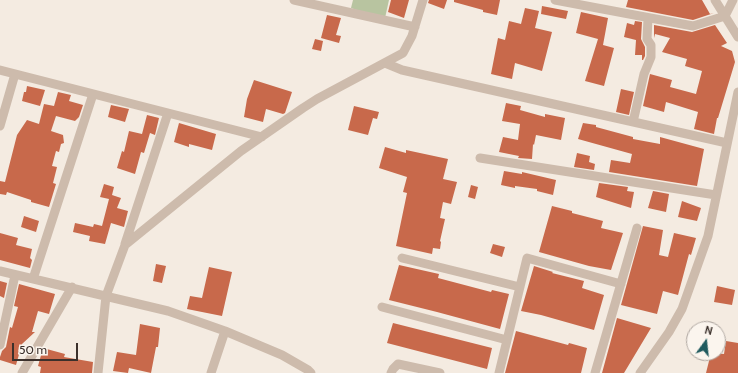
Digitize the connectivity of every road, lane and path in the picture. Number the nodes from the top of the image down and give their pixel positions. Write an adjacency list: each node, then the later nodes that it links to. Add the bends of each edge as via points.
1 (294, 0): 8 (street)
2 (423, 0): 8 (street)
3 (555, 0): 7 (street)
4 (715, 0): 6 (street)
5 (734, 0): 6 (street)
6 (725, 16): 7 (street, via 693,26); 9 (street)
7 (648, 18): 16 (street, via 647,39 651,57 644,74)
8 (415, 27): 10 (street, via 403,53)
9 (738, 37)
10 (384, 63): 16 (street, via 402,70); 18 (street, via 317,99)
11 (0, 70): 12 (street)
12 (15, 74): 14 (street); 17 (street)
13 (738, 92): 19 (street)
14 (93, 94): 15 (street); 27 (street)
15 (168, 113): 18 (street); 23 (street)
16 (633, 122): 19 (street)
17 (0, 126)
18 (262, 137): 23 (street)
19 (727, 143): 21 (street)
20 (480, 158): 21 (street)
21 (716, 195): 44 (street, via 708,236 682,309)
22 (637, 228): 28 (street)
23 (124, 245): 31 (street)
24 (402, 258): 30 (street)
25 (0, 271): 26 (street)
26 (15, 275): 27 (street); 35 (street)
27 (33, 279): 29 (street)
28 (621, 284): 30 (street, via 527,258); 43 (street)
29 (72, 287): 31 (street); 36 (street)
30 (520, 287): 34 (street)
31 (106, 296): 33 (street, via 168,311); 37 (street)
32 (382, 307): 34 (street)
33 (225, 331): 38 (street); 39 (street, via 282,355)
34 (507, 340): 42 (street)
35 (0, 345)
36 (22, 373)
37 (98, 373)
38 (212, 373)
39 (311, 373)
40 (391, 373): 41 (street, via 398,364)
41 (440, 373)
42 (499, 373)
43 (595, 373)
44 (640, 373)

